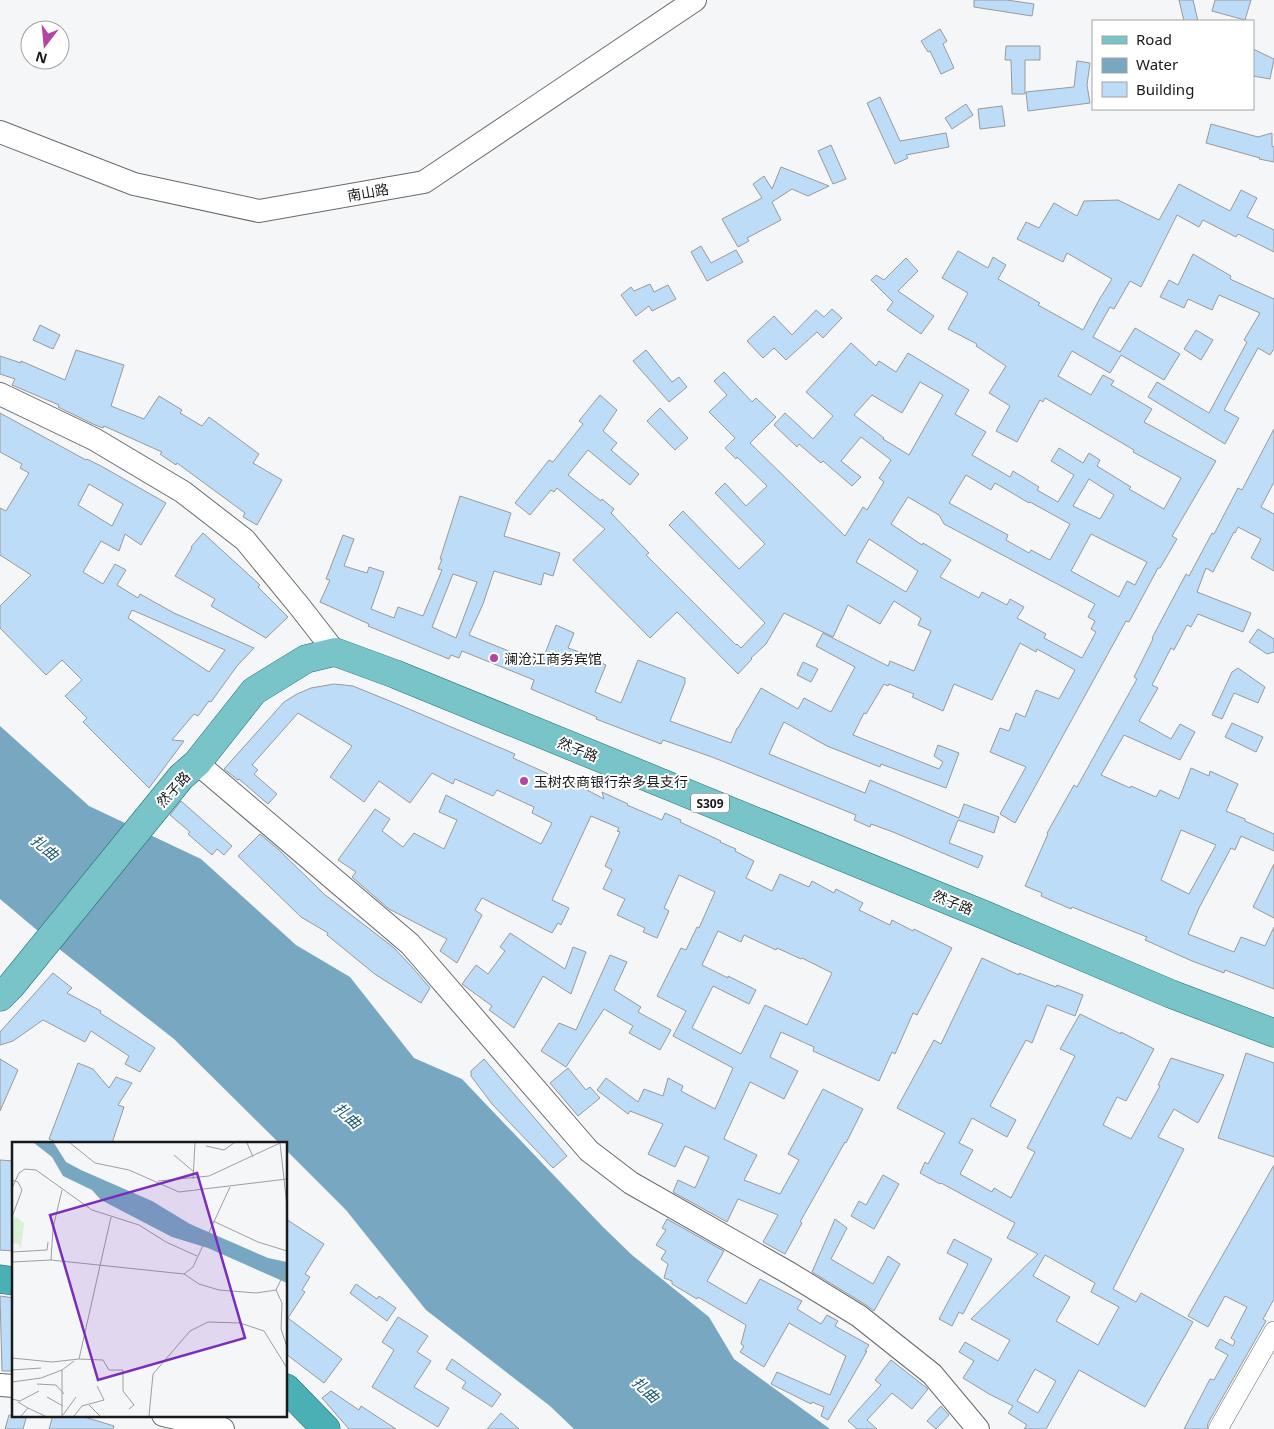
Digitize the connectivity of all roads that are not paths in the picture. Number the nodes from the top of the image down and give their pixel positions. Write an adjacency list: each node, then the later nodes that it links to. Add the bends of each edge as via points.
1 (695, 0): 2 (street, 南山路, via 424,182 259,211 134,184)
2 (0, 132)
3 (0, 394): 4 (street, via 94,440 199,504 245,540)
4 (335, 652): 5 (main road, 然子路, via 306,659 254,690); 7 (main road, 然子路 / S309, via 1171,994)
5 (189, 770): 6 (main road, 然子路); 15 (street, via 410,944 590,1151 631,1183 859,1316 932,1374)
6 (5, 992)
7 (1274, 1033)
8 (1274, 1331): 16 (street)
9 (288, 1390): 14 (highway)
10 (288, 1410): 13 (highway)
11 (167, 1416): 12 (street)
12 (223, 1429)
13 (308, 1429)
14 (326, 1429)
15 (978, 1429)
16 (1218, 1429)

